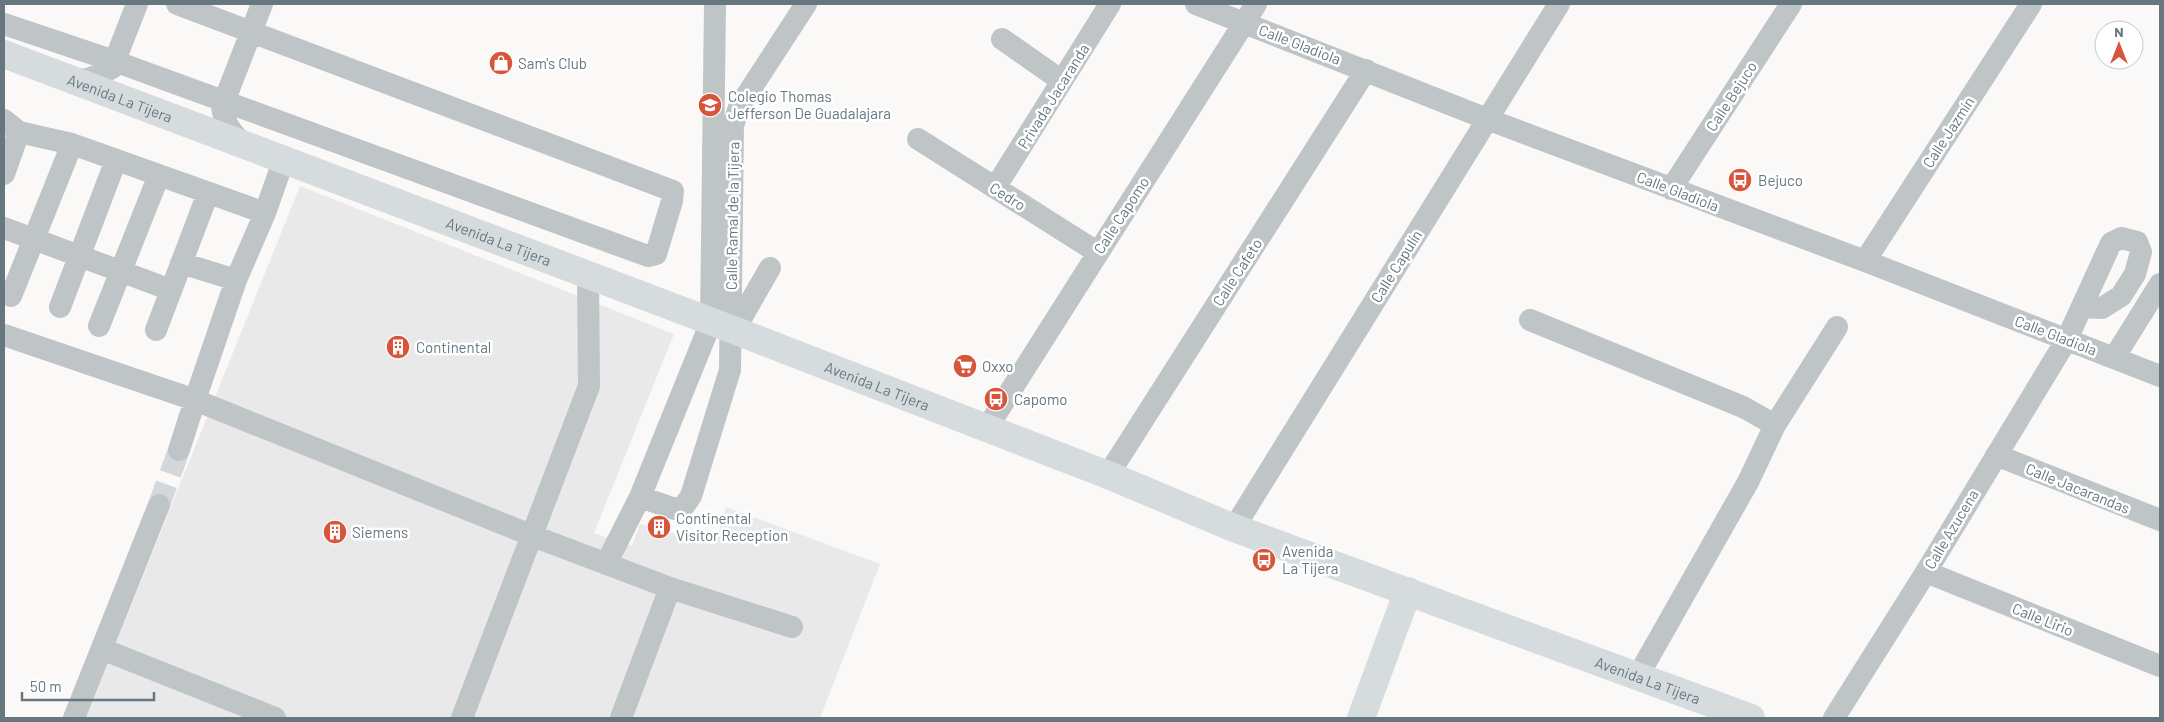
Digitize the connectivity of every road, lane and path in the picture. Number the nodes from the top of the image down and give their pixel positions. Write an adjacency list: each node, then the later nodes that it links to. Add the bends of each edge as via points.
1 (137, 4): 17 (street)
2 (177, 4): 14 (street)
3 (262, 4): 14 (street)
4 (715, 4): 54 (street)
5 (806, 4): 54 (street, Calle Ramal de la Tijera, via 739,107 733,126)
6 (1110, 4): 20 (street, Privada Jacaranda)
7 (1196, 4): 12 (street, Calle Gladiola)
8 (1256, 4): 12 (street, Calle Capomo)
9 (1559, 4): 23 (street, Calle Capulín)
10 (1791, 4): 34 (street, Calle Bejuco)
11 (2032, 4): 41 (street, Calle Jazmín)
12 (1244, 22): 18 (street, Calle Gladiola); 39 (street, Calle Capomo)
13 (4, 24): 17 (street)
14 (251, 32): 22 (street); 22 (street, via 673,191 656,254 648,256)
15 (1002, 39): 20 (street)
16 (4, 54): 19 (main road, Avenida La Tijera)
17 (113, 65): 19 (street, via 89,79); 21 (street, via 123,92); 22 (street)
18 (1366, 70): 23 (street, Calle Gladiola); 66 (street, Calle Cafeto)
19 (73, 80): 21 (main road, Avenida La Tijera)
20 (1062, 81): 33 (street, Privada Jacaranda)
21 (135, 103): 24 (main road, Avenida La Tijera)
22 (223, 105): 24 (street, via 198,120); 28 (street, via 224,118)
23 (1487, 119): 34 (street, Calle Gladiola); 70 (street, Calle Capulín)
24 (181, 121): 28 (main road, Avenida La Tijera)
25 (12, 126): 27 (street); 31 (street)
26 (918, 139): 33 (street, Cedro)
27 (72, 144): 30 (street); 38 (street)
28 (243, 144): 29 (main road, Avenida La Tijera)
29 (284, 159): 36 (street); 45 (main road, Avenida La Tijera)
30 (116, 160): 32 (street); 40 (street)
31 (4, 174)
32 (158, 176): 35 (street); 44 (street)
33 (995, 188): 39 (street, Cedro)
34 (1671, 189): 41 (street, Calle Gladiola)
35 (208, 193): 36 (street); 42 (street)
36 (264, 213): 46 (street)
37 (4, 228): 38 (street)
38 (34, 239): 40 (street); 49 (street)
39 (1097, 252): 63 (street, Calle Capomo)
40 (79, 257): 44 (street); 50 (street)
41 (1865, 260): 58 (street, Calle Gladiola)
42 (181, 263): 46 (street); 48 (street)
43 (770, 268): 54 (street, via 743,315)
44 (120, 272): 48 (street); 53 (street)
45 (588, 275): 54 (main road, Avenida La Tijera); 71 (street, via 590,386)
46 (236, 280): 61 (street)
47 (2160, 284): 59 (street)
48 (171, 290): 56 (street)
49 (11, 296)
50 (60, 307)
51 (2082, 307): 58 (street, Calle Azucena)
52 (1530, 320): 62 (street, via 1743,407)
53 (99, 326)
54 (726, 327): 63 (main road, Avenida La Tijera); 67 (street); 67 (street, via 730,370 691,496 684,506 675,508)
55 (1837, 327): 62 (street)
56 (156, 330)
57 (4, 335): 61 (street)
58 (2067, 339): 59 (street, Calle Gladiola); 65 (street, Calle Azucena)
59 (2114, 358): 60 (street, Calle Gladiola)
60 (2160, 376)
61 (195, 400): 64 (street); 71 (street)
62 (1775, 425): 79 (street, via 1748,482)
63 (987, 428): 66 (main road, Avenida La Tijera)
64 (180, 450)
65 (1996, 455): 69 (street, Calle Jacarandas); 73 (street, Calle Azucena)
66 (1108, 475): 70 (main road, Avenida La Tijera)
67 (640, 497): 72 (street)
68 (159, 505): 77 (street)
69 (2160, 520)
70 (1234, 528): 75 (main road, Avenida La Tijera)
71 (533, 536): 72 (street); 82 (street)
72 (606, 564): 74 (street)
73 (1926, 572): 78 (street, Calle Lirio); 86 (street, Calle Azucena)
74 (670, 588): 76 (street); 83 (street)
75 (1408, 591): 79 (main road, Avenida La Tijera); 84 (main road)
76 (792, 627)
77 (102, 649): 80 (street); 81 (street)
78 (2160, 666)
79 (1638, 676): 85 (main road, Avenida La Tijera)
80 (74, 718)
81 (275, 718)
82 (462, 718)
83 (621, 718)
84 (1361, 718)
85 (1751, 718)
86 (1834, 718)

